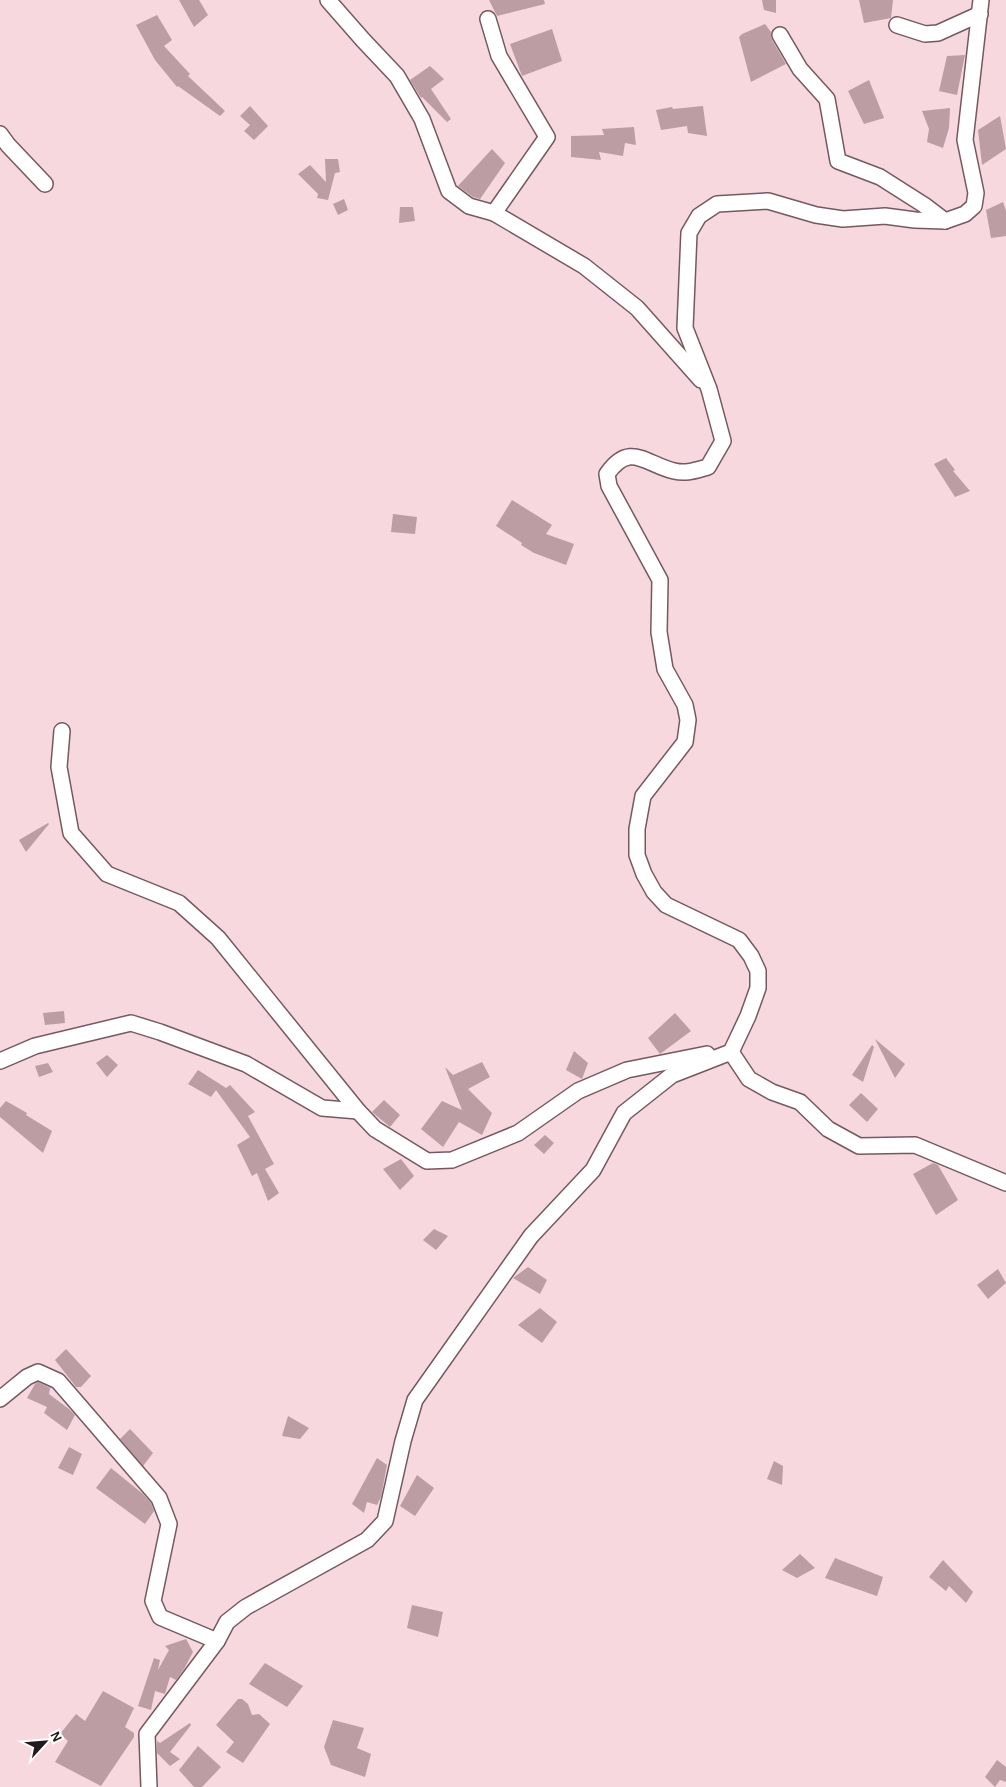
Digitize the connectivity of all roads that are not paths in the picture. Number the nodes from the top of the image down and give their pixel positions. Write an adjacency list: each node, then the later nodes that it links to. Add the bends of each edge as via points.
1 (328, 0): 8 (street, via 397,76 422,119 449,191 469,206)
2 (980, 7): 4 (street, via 938,33 924,34); 9 (street, via 965,140 976,193 974,206 965,214)
3 (488, 19): 8 (street, via 499,56 547,137)
4 (897, 25)
5 (780, 35): 9 (street, via 800,69 827,99 838,161 880,177)
6 (0, 134): 7 (street)
7 (45, 184)
8 (494, 212): 10 (street, via 584,266 637,308)
9 (944, 221): 10 (street, via 885,216 843,219 816,215 768,200 717,204 699,216 689,233 685,328)
10 (710, 389): 12 (street, via 723,441 708,467 688,472 673,470 640,456 625,456 606,474 609,486 660,580 659,632 666,669 685,706 688,720 685,742 643,796 637,829 637,855 644,874 666,905 739,940 751,956 758,971 758,988)
11 (62, 731): 14 (street, via 59,767 71,833 107,874 179,903 218,938)
12 (731, 1052): 14 (street, via 627,1070 578,1091 518,1133 452,1160 426,1161 375,1129); 15 (street, via 749,1079 800,1102 828,1129 860,1146 915,1146); 17 (street, via 672,1075 624,1113 593,1170 531,1236 415,1400 385,1521 368,1540 246,1607 227,1622)
13 (0, 1061): 14 (street, via 35,1046 131,1023 246,1064 322,1108)
14 (358, 1111)
15 (1006, 1183)
16 (0, 1399): 17 (street, via 27,1376 38,1372 58,1381 160,1498 169,1524 153,1601 160,1617)
17 (217, 1640): 18 (street, via 146,1734)
18 (149, 1787)

